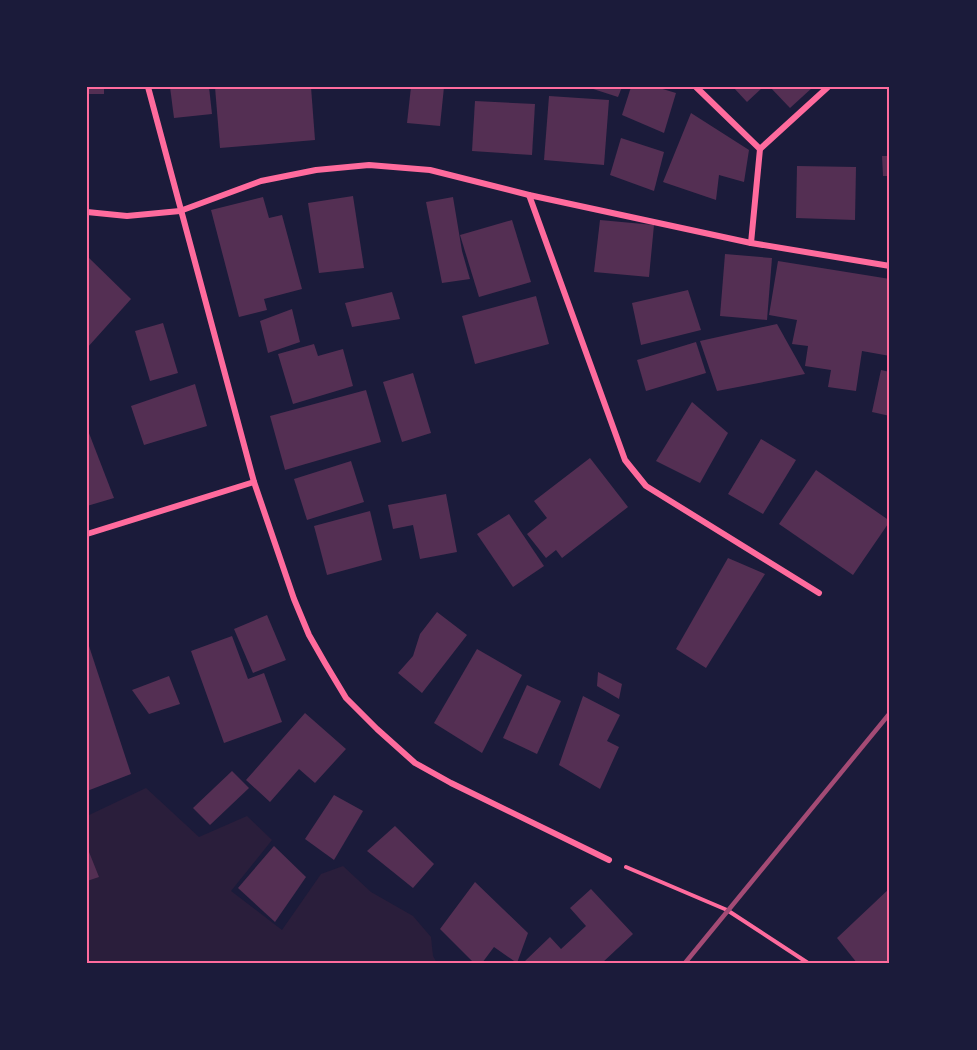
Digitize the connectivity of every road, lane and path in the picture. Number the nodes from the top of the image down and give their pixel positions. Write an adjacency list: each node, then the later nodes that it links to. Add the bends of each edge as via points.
1 (148, 87): 6 (street)
2 (696, 87): 4 (street)
3 (828, 87): 4 (street)
4 (760, 149): 8 (street)
5 (529, 195): 6 (street, via 430,170 369,165 261,181); 8 (street); 12 (street, via 625,460 646,486)
6 (180, 211): 7 (street, via 127,216); 10 (street)
7 (87, 212)
8 (751, 243): 9 (street)
9 (890, 266)
10 (254, 482): 11 (street); 13 (street, via 309,635 346,698 415,763)
11 (87, 534)
12 (819, 593)
13 (609, 860): 14 (path, via 727,910)
14 (808, 963)

